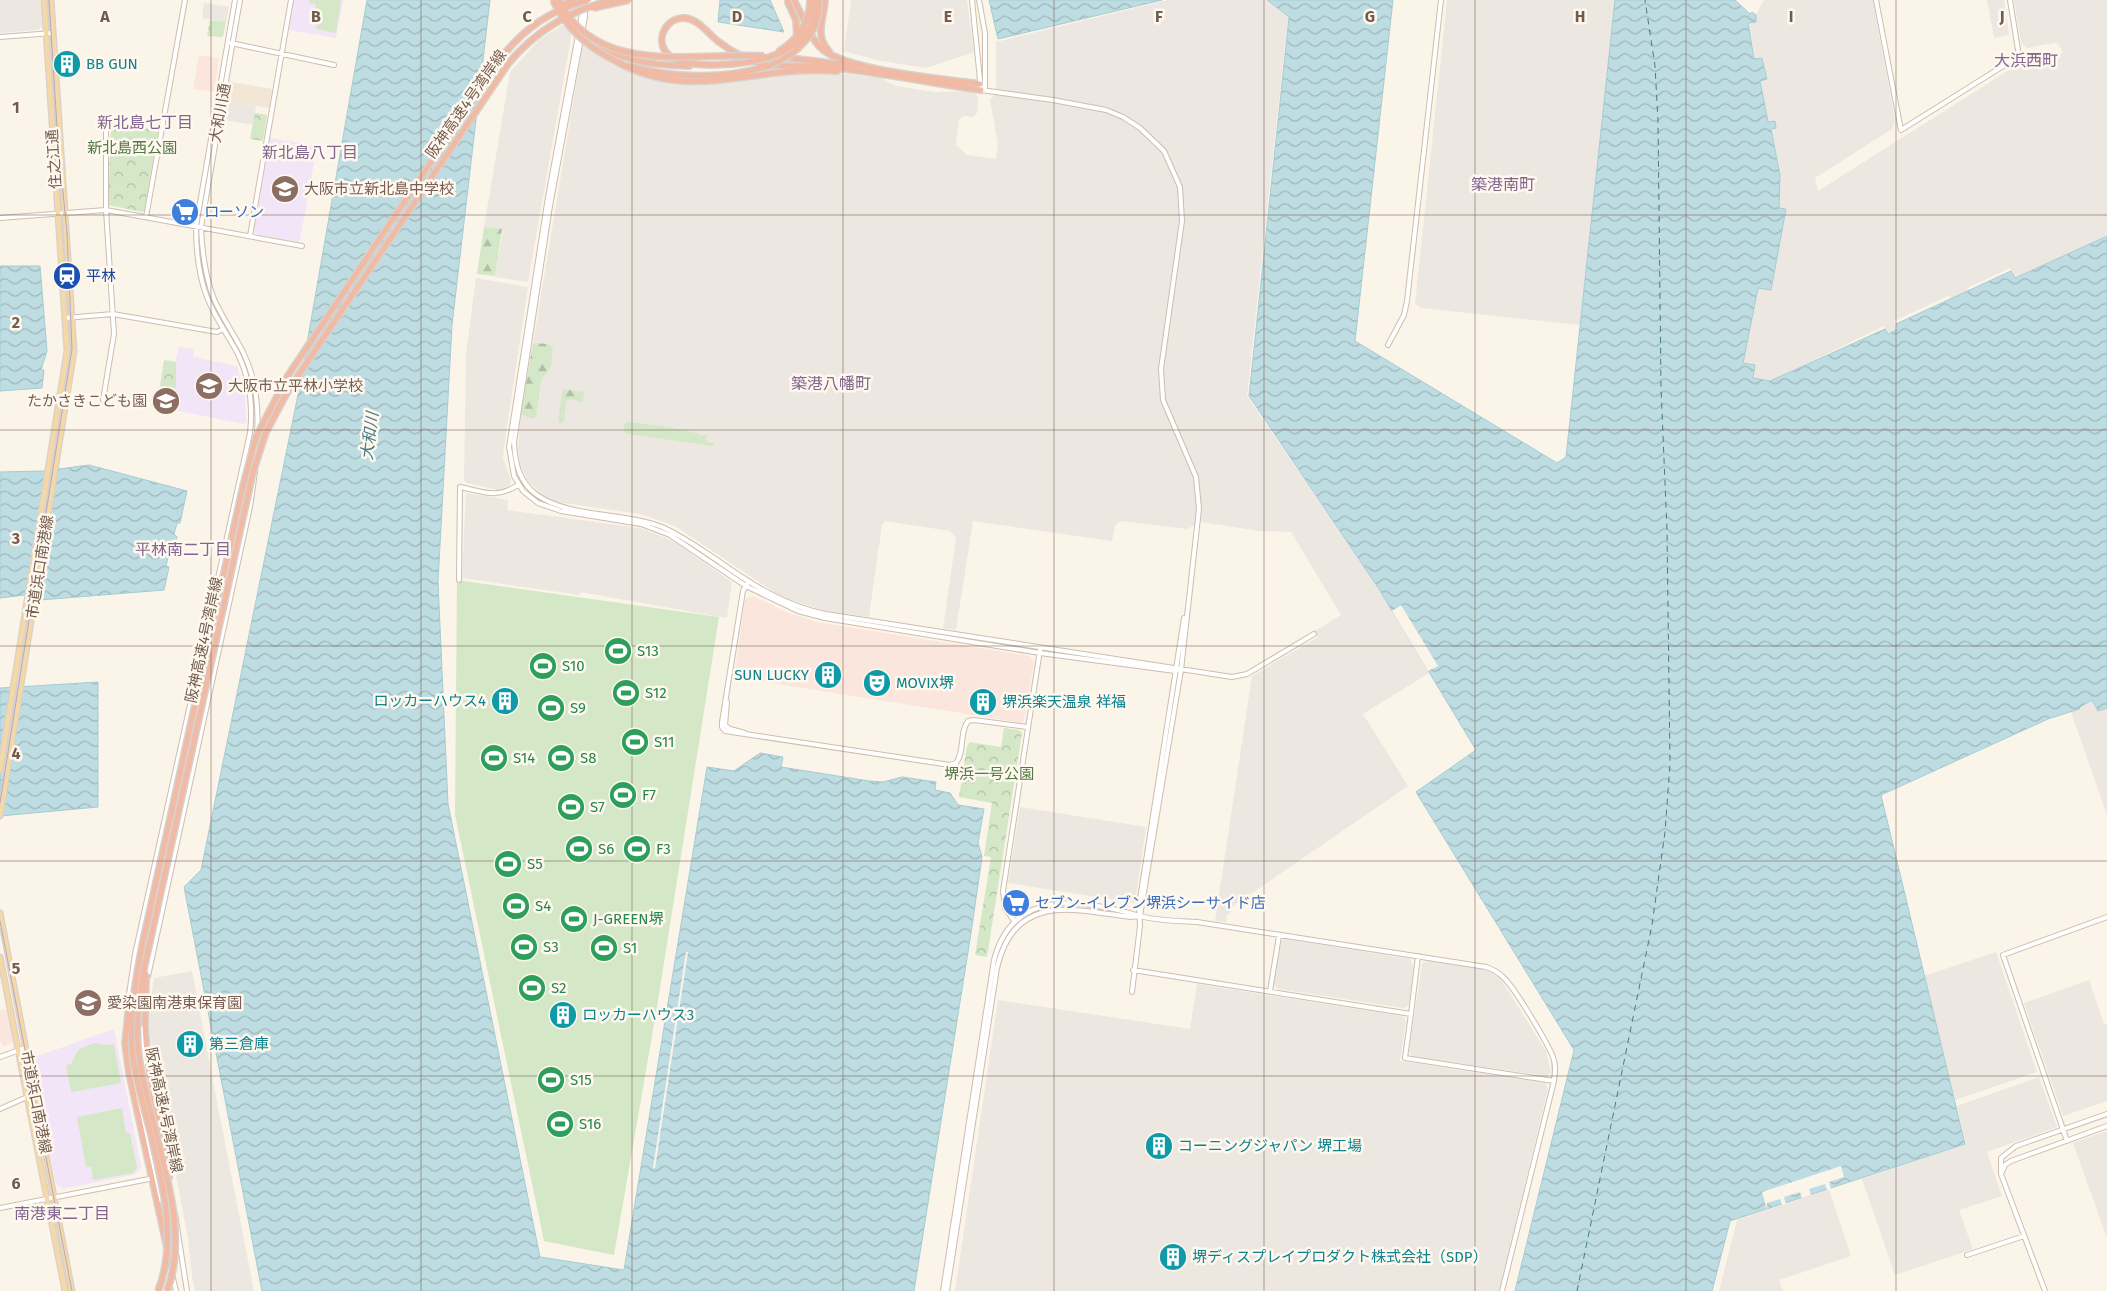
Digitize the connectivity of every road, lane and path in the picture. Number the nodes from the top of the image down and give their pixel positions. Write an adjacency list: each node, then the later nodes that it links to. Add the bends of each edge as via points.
1 (44, 0): 28 (main road, 住之江通)
2 (51, 0): 27 (main road, 住之江通)
3 (185, 0): 46 (street)
4 (235, 0): 30 (street, 大和川通)
5 (240, 0): 30 (street, 大和川通)
6 (291, 0): 31 (street)
7 (552, 0): 33 (highway, bridge, via 578,36)
8 (558, 0): 26 (highway, bridge)
9 (574, 0): 39 (highway, bridge, via 550,10 524,28 507,46)
10 (601, 0): 24 (street)
11 (612, 0): 25 (highway, 阪神高速4号湾岸線, bridge)
12 (629, 0): 25 (highway, bridge)
13 (787, 0): 37 (highway, bridge, via 796,20 796,40 788,53)
14 (794, 0): 32 (highway, via 817,43)
15 (810, 0): 34 (highway, bridge, via 804,26 791,43 765,57)
16 (815, 0): 34 (highway, bridge, via 810,26 791,48 767,59)
17 (819, 0): 37 (highway, bridge, via 817,20 808,38 790,56)
18 (825, 0): 32 (highway, via 820,35 827,50)
19 (972, 0): 41 (street)
20 (979, 0): 41 (street, via 984,34)
21 (1441, 0): 55 (street, via 1407,300 1404,315)
22 (1876, 0): 23 (street, via 1901,130 2019,56)
23 (2010, 0)
24 (586, 1): 39 (highway, 阪神高速4号湾岸線, bridge, via 540,20 517,39); 57 (street, via 548,197 509,447 511,467); 59 (street, via 519,407 514,442 516,463 524,482 544,500 567,508 631,518 663,527)
25 (571, 14): 76 (highway, 阪神高速4号湾岸線, bridge, via 534,36 502,71 289,389 271,421 254,472)
26 (582, 32): 36 (highway, bridge, via 605,49 632,61); 38 (highway, bridge, via 614,49 646,55 764,56)
27 (53, 33): 28 (street); 45 (main road, 住之江通)
28 (46, 34): 29 (street); 44 (main road, 住之江通)
29 (0, 37)
30 (230, 43): 31 (street); 48 (street, 大和川通)
31 (282, 54): 35 (street); 49 (street)
32 (838, 57): 38 (highway)
33 (612, 59): 37 (highway, via 640,69 681,75 729,74); 40 (highway, via 635,71 670,80 699,82 795,71)
34 (732, 64): 36 (highway)
35 (334, 65)
36 (712, 65): 40 (highway, via 680,61 666,52 662,37 670,23 686,18 727,48 759,63)
37 (768, 66)
38 (881, 69): 41 (highway)
39 (492, 71): 77 (highway, 阪神高速4号湾岸線, bridge, via 287,377 256,437)
40 (860, 71): 41 (highway)
41 (982, 88): 61 (street, via 1106,110 1140,128 1164,151 1180,187 1182,221 1160,369 1162,400 1196,477 1199,509)
42 (106, 118): 43 (street)
43 (106, 210): 45 (street); 46 (street); 51 (street)
44 (58, 213): 45 (street); 47 (street); 53 (main road, 住之江通)
45 (66, 213): 52 (main road, 住之江通)
46 (146, 217): 48 (street)
47 (0, 218)
48 (198, 227): 49 (street); 54 (street, via 197,258 201,277); 96 (street, via 208,280 218,307 250,368 258,423 250,507 143,1006 145,1068)
49 (250, 236): 50 (street)
50 (302, 246)
51 (113, 314): 52 (street); 54 (street, via 217,332); 56 (street, via 114,334)
52 (72, 317): 53 (street); 69 (main road, 市道浜口南港線, via 74,351)
53 (65, 318): 68 (main road, 市道浜口南港線, via 67,355)
54 (223, 329): 102 (street, via 246,374 251,406 250,433 133,962 128,1002 130,1062)
55 (1388, 345)
56 (103, 400)
57 (518, 485): 58 (street, via 497,494 460,487); 60 (street, via 530,498 548,508 641,524 670,535)
58 (459, 580)
59 (749, 581): 60 (street); 63 (street, via 782,601 812,612)
60 (746, 586): 64 (street, via 809,615); 67 (street, via 728,690 725,725 730,729 950,765 958,762 968,721)
61 (1187, 606): 65 (street); 66 (street)
62 (1314, 634): 66 (street, via 1255,670 1239,676)
63 (1040, 647): 64 (street); 65 (street)
64 (1040, 653): 65 (street); 67 (street)
65 (1175, 669): 66 (street); 71 (street, via 1139,905)
66 (1181, 670): 71 (street)
67 (1027, 727): 73 (street, via 1002,891 1005,908)
68 (0, 770)
69 (0, 816)
70 (0, 913): 84 (main road, 市道浜口南港線)
71 (1140, 916): 73 (street, via 1061,903 1035,908); 74 (street, via 1130,918 1054,910 1034,915); 75 (street); 80 (street)
72 (2107, 918): 92 (street, via 2003,954)
73 (1014, 921): 74 (street); 109 (street, via 1000,940 994,960)
74 (1018, 926): 110 (street, via 1006,940 997,968)
75 (1279, 936): 78 (street); 81 (street)
76 (151, 939): 96 (highway, bridge, via 145,990 145,1040); 106 (highway, 阪神高速4号湾岸線, bridge, via 139,997 137,1032 141,1068 174,1220 175,1259)
77 (142, 946): 102 (highway, bridge, via 129,1000 125,1043); 105 (highway, 阪神高速4号湾岸線, bridge, via 132,1000 131,1036 135,1070 167,1219 168,1250)
78 (1418, 956): 83 (street); 87 (street, via 1486,967 1502,976 1549,1050 1556,1069)
79 (0, 957): 85 (main road, 市道浜口南港線)
80 (1133, 970): 81 (street); 82 (street)
81 (1270, 991): 83 (street)
82 (1132, 992)
83 (1411, 1014): 87 (street, via 1405,1058)
84 (25, 1048): 85 (street); 97 (main road, 市道浜口南港線)
85 (18, 1050): 86 (street); 88 (main road, 市道浜口南港線)
86 (0, 1057)
87 (1554, 1081): 111 (street)
88 (28, 1097): 89 (street); 98 (main road, 市道浜口南港線)
89 (0, 1109)
90 (2107, 1114): 92 (street)
91 (2107, 1126): 93 (street)
92 (2063, 1129): 93 (street); 94 (street, via 2004,1153 1999,1163)
93 (2067, 1141): 94 (street, via 2011,1160 2002,1169)
94 (2002, 1176): 100 (street)
95 (149, 1179): 97 (street)
96 (170, 1187): 108 (street)
97 (54, 1197): 98 (street); 104 (main road, 市道浜口南港線)
98 (47, 1198): 99 (street); 103 (main road, 市道浜口南港線)
99 (0, 1208)
100 (2024, 1236): 101 (street); 112 (street)
101 (1968, 1255)
102 (171, 1266): 107 (street)
103 (65, 1291)
104 (72, 1291)
105 (158, 1291)
106 (168, 1291)
107 (176, 1291)
108 (187, 1291)
109 (943, 1291)
110 (947, 1291)
111 (1502, 1291)
112 (2045, 1291)

